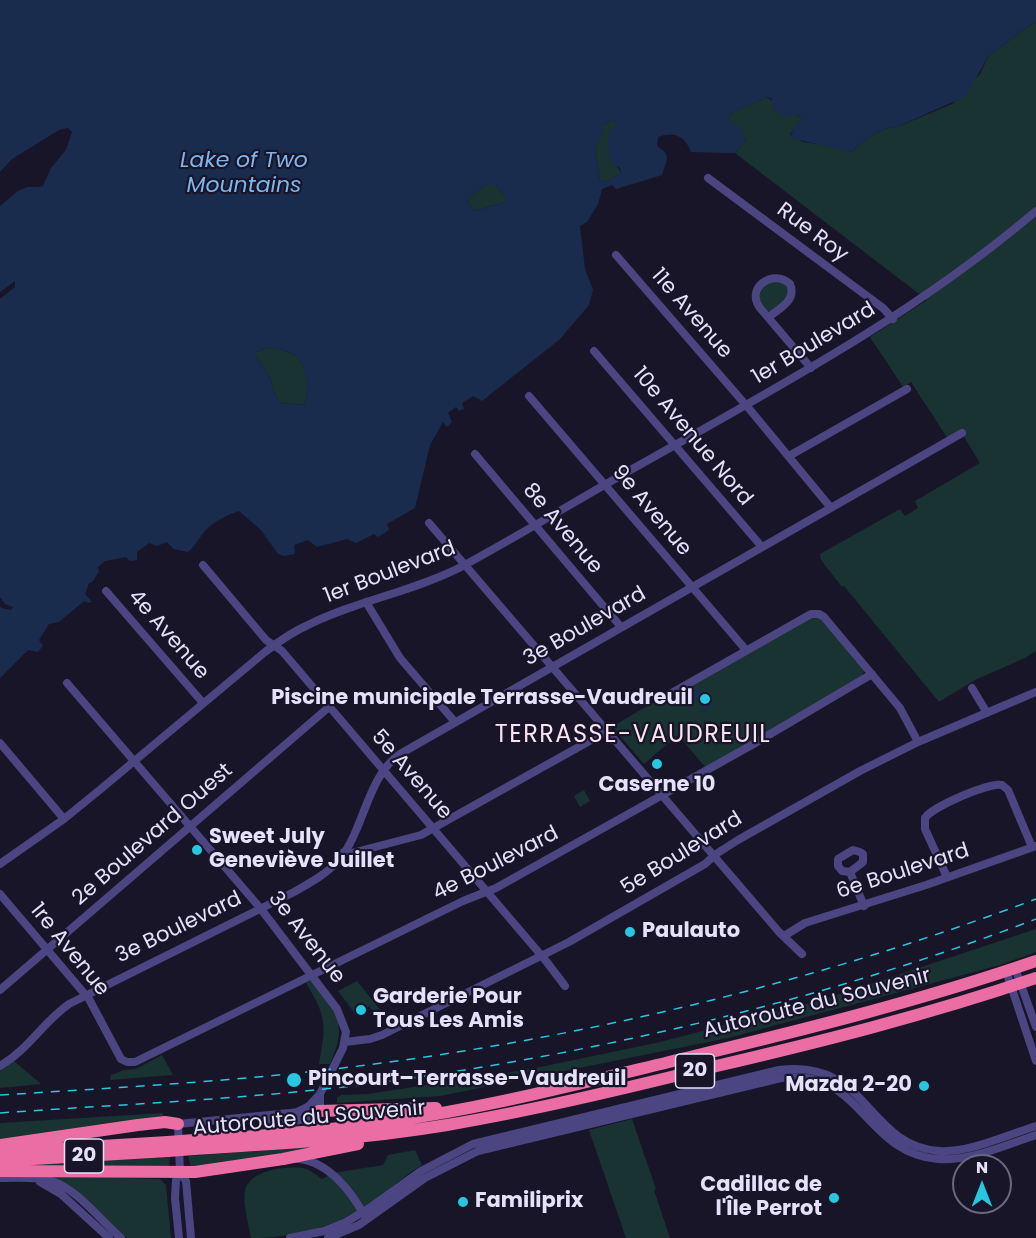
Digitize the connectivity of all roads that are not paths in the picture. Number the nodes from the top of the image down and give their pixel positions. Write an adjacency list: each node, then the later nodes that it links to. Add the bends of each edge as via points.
1 (708, 178): 5 (street, Rue Roy, via 883,308)
2 (1036, 210): 5 (street, 1er Boulevard)
3 (616, 255): 10 (street, 11e Avenue)
4 (769, 317): 4 (street, via 791,298 792,287 783,279 769,279 757,290 756,301); 7 (street)
5 (892, 319): 7 (street, 1er Boulevard)
6 (594, 351): 12 (street, 10e Avenue Nord)
7 (811, 368): 10 (street, 1er Boulevard)
8 (906, 388): 14 (street)
9 (529, 396): 15 (street, 9e Avenue)
10 (746, 405): 12 (street, 1er Boulevard); 14 (street, 11e Avenue)
11 (962, 433): 16 (street, 3e Boulevard)
12 (676, 445): 15 (street, 1er Boulevard); 19 (street, 10e Avenue Nord)
13 (475, 454): 18 (street, 8e Avenue)
14 (789, 456): 16 (street, 11e Avenue)
15 (605, 485): 18 (street, 1er Boulevard); 22 (street, 9e Avenue)
16 (831, 508): 19 (street, 3e Boulevard)
17 (429, 523): 21 (street)
18 (535, 525): 21 (street, 1er Boulevard); 25 (street, 8e Avenue)
19 (762, 547): 22 (street, 3e Boulevard)
20 (203, 565): 26 (street, 5e Avenue)
21 (465, 565): 24 (street, 1er Boulevard); 28 (street)
22 (692, 587): 25 (street, 3e Boulevard); 27 (street, 9e Avenue)
23 (106, 591): 34 (street, 4e Avenue)
24 (366, 602): 26 (street, 1er Boulevard, via 309,624); 37 (street, via 396,653)
25 (621, 627): 28 (street, 3e Boulevard)
26 (274, 645): 34 (street, 1er Boulevard); 35 (street, 5e Avenue)
27 (746, 650): 29 (street, via 811,614 819,614); 33 (street)
28 (552, 667): 37 (street, 3e Boulevard); 38 (street)
29 (872, 674): 39 (street, via 900,708); 43 (street, 4e Boulevard)
30 (67, 683): 41 (street, 3e Avenue)
31 (972, 688): 36 (street)
32 (1036, 692): 36 (street, 5e Boulevard)
33 (670, 694)
34 (203, 704): 41 (street, 1er Boulevard)
35 (329, 707): 42 (street, 5e Avenue); 45 (street, 2e Boulevard Ouest)
36 (987, 713): 39 (street, 5e Boulevard)
37 (455, 722): 42 (street, 3e Boulevard, via 400,754)
38 (605, 728): 43 (street); 46 (street, via 602,734)
39 (918, 742): 49 (street, 5e Boulevard, via 847,778)
40 (0, 743): 44 (street)
41 (134, 762): 44 (street, 1er Boulevard); 45 (street, 3e Avenue)
42 (383, 770): 46 (street, 5e Avenue); 48 (street, 3e Boulevard)
43 (662, 795): 49 (street); 53 (street, 4e Boulevard)
44 (64, 819): 50 (street, 1er Boulevard)
45 (191, 826): 56 (street, 3e Avenue); 58 (street, 2e Boulevard Ouest)
46 (433, 829): 48 (street, via 406,840); 53 (street, 5e Avenue)
47 (1034, 846): 52 (street, 6e Boulevard); 52 (street, via 1008,790 998,784 989,785 925,818 925,829)
48 (344, 852): 56 (street, 3e Boulevard, via 322,875)
49 (714, 856): 57 (street); 60 (street, 5e Boulevard)
50 (0, 864)
51 (850, 872): 55 (street)
52 (947, 877): 55 (street, 6e Boulevard)
53 (486, 891): 60 (street, 5e Avenue); 63 (street, 4e Boulevard)
54 (0, 894): 58 (street, 1re Avenue)
55 (864, 906): 57 (street, 6e Boulevard, via 804,924)
56 (261, 909): 63 (street, 3e Avenue); 68 (street, 3e Boulevard)
57 (784, 936): 59 (street)
58 (48, 949): 67 (street, 2e Boulevard Ouest); 68 (street, 1re Avenue)
59 (802, 954)
60 (541, 955): 66 (street, 5e Avenue); 70 (street, 5e Boulevard, via 382,1035)
61 (1036, 961): 62 (highway, Autoroute du Souvenir / 20)
62 (1011, 970): 65 (street); 75 (highway, Autoroute du Souvenir / 20, via 852,1017)
63 (313, 976): 70 (street, 3e Avenue, via 340,1015); 72 (street, 4e Boulevard, via 143,1059)
64 (1036, 978): 65 (highway, Autoroute du Souvenir / 20)
65 (1016, 985): 69 (street); 71 (street); 82 (highway, Autoroute du Souvenir / 20, via 908,1019 755,1057 551,1105)
66 (564, 986)
67 (0, 990)
68 (86, 994): 72 (street, 1re Avenue); 73 (street, 3e Boulevard, via 59,1012 24,1050)
69 (1036, 1027)
70 (345, 1042): 74 (street)
71 (1036, 1061)
72 (125, 1062)
73 (0, 1066)
74 (320, 1094): 76 (street); 77 (street)
75 (471, 1107): 76 (highway); 85 (highway, Autoroute du Souvenir / 20)
76 (318, 1111): 77 (street); 79 (street, via 299,1121)
77 (297, 1112): 79 (street)
78 (869, 1114): 81 (street, via 904,1141 941,1151); 83 (street, via 883,1136 899,1148 936,1159 969,1156); 94 (street, via 825,1083 802,1077 773,1080 478,1151 425,1178)
79 (251, 1118): 80 (street)
80 (178, 1124): 84 (highway, via 163,1122); 91 (street)
81 (1036, 1126)
82 (424, 1128): 85 (highway, Autoroute du Souvenir / 20, via 303,1142); 88 (highway)
83 (1036, 1135)
84 (0, 1145)
85 (194, 1145): 86 (highway, Autoroute du Souvenir / 20, bridge)
86 (168, 1146): 87 (highway, Autoroute du Souvenir / 20); 89 (highway, Autoroute du Souvenir / 20)
87 (0, 1152)
88 (283, 1159): 91 (highway); 94 (street, via 306,1160 326,1169)
89 (0, 1161)
90 (0, 1171): 91 (highway)
91 (180, 1172): 97 (street, via 175,1198); 98 (street, via 186,1181)
92 (0, 1178): 93 (street)
93 (32, 1178): 95 (street, via 57,1191); 96 (street, via 61,1185)
94 (367, 1217): 99 (street); 100 (street)
95 (109, 1238)
96 (121, 1238)
97 (179, 1238)
98 (191, 1238)
99 (290, 1238)
100 (328, 1238)

